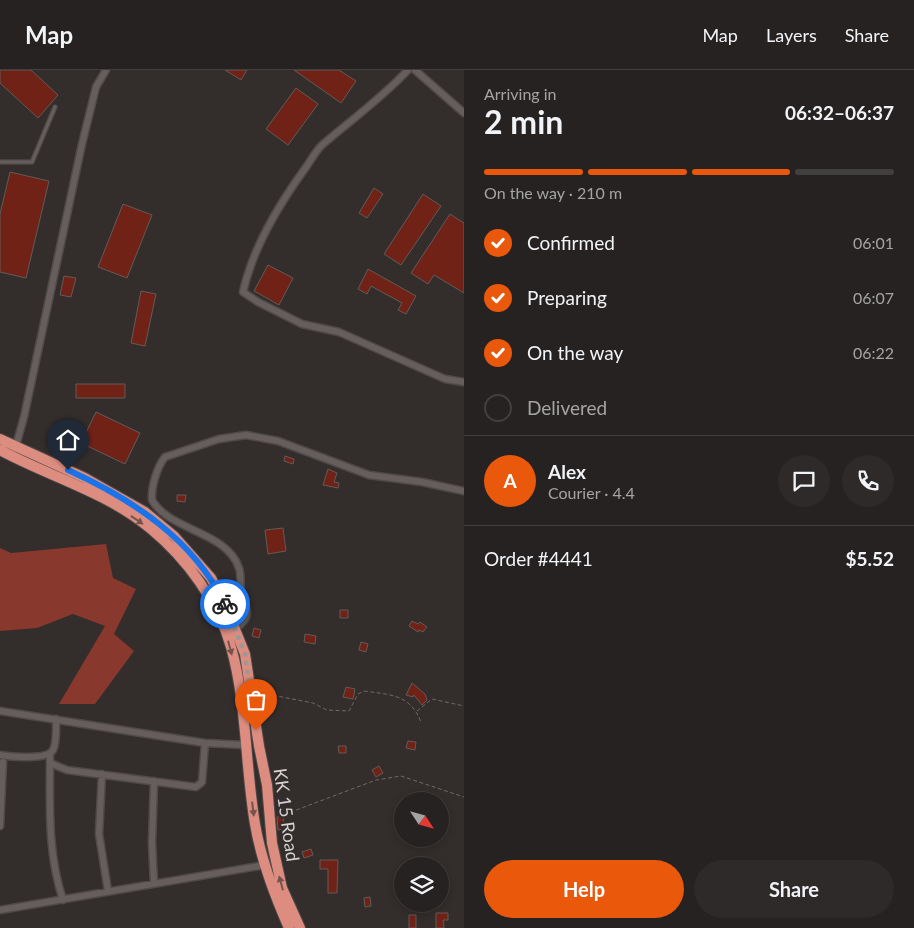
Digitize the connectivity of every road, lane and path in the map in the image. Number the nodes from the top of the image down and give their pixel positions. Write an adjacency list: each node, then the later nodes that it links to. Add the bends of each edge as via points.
1 (106, 70): 9 (street, via 96,87 82,144)
2 (408, 70): 7 (street, via 321,147 291,188 268,228 248,271 243,292 302,324 339,332 445,379)
3 (416, 70): 5 (street)
4 (56, 107): 6 (lane, via 32,162)
5 (464, 113)
6 (0, 162)
7 (464, 382)
8 (0, 439): 9 (highway, KK 15 Road)
9 (16, 446): 11 (street); 13 (highway, KK 15 Road, via 85,478 145,512 174,536 199,564 224,602)
10 (0, 450): 11 (highway, KK 15 Road)
11 (12, 457): 21 (highway, KK 15 Road, one-way to 21, via 118,507 150,528 178,554 214,605 231,646 241,697)
12 (464, 491): 13 (street, via 369,475 278,441 246,435 219,438 165,457 160,463 152,500 160,510 222,546 239,568 240,588 248,617)
13 (236, 628): 14 (highway, KK 15 Road, via 245,654)
14 (252, 696): 17 (path, via 272,695 314,703 327,710 349,711 358,694 364,690 397,696); 28 (highway, KK 15 Road)
15 (464, 706): 17 (path, via 432,699)
16 (0, 710): 18 (street)
17 (417, 711): 19 (path)
18 (56, 719): 20 (street); 22 (street, via 54,749)
19 (421, 722)
20 (205, 742): 21 (street); 26 (street, via 202,782 196,787)
21 (245, 745): 30 (highway, KK 15 Road, one-way to 30, via 255,824)
22 (50, 753): 23 (street, via 39,757); 24 (street)
23 (2, 758): 29 (street)
24 (50, 763): 25 (street, via 67,770); 33 (street, via 49,828 56,880)
25 (102, 774): 26 (street); 32 (street, via 99,834)
26 (154, 781): 31 (street)
27 (464, 797): 28 (path, via 401,776 376,780 291,812)
28 (269, 814): 36 (highway, KK 15 Road, one-way to 28, via 282,888)
29 (0, 826)
30 (265, 865): 31 (street); 35 (highway, KK 15 Road)
31 (154, 884): 32 (street)
32 (108, 891): 33 (street)
33 (63, 900): 34 (street)
34 (0, 910)
35 (288, 928)
36 (300, 928)

